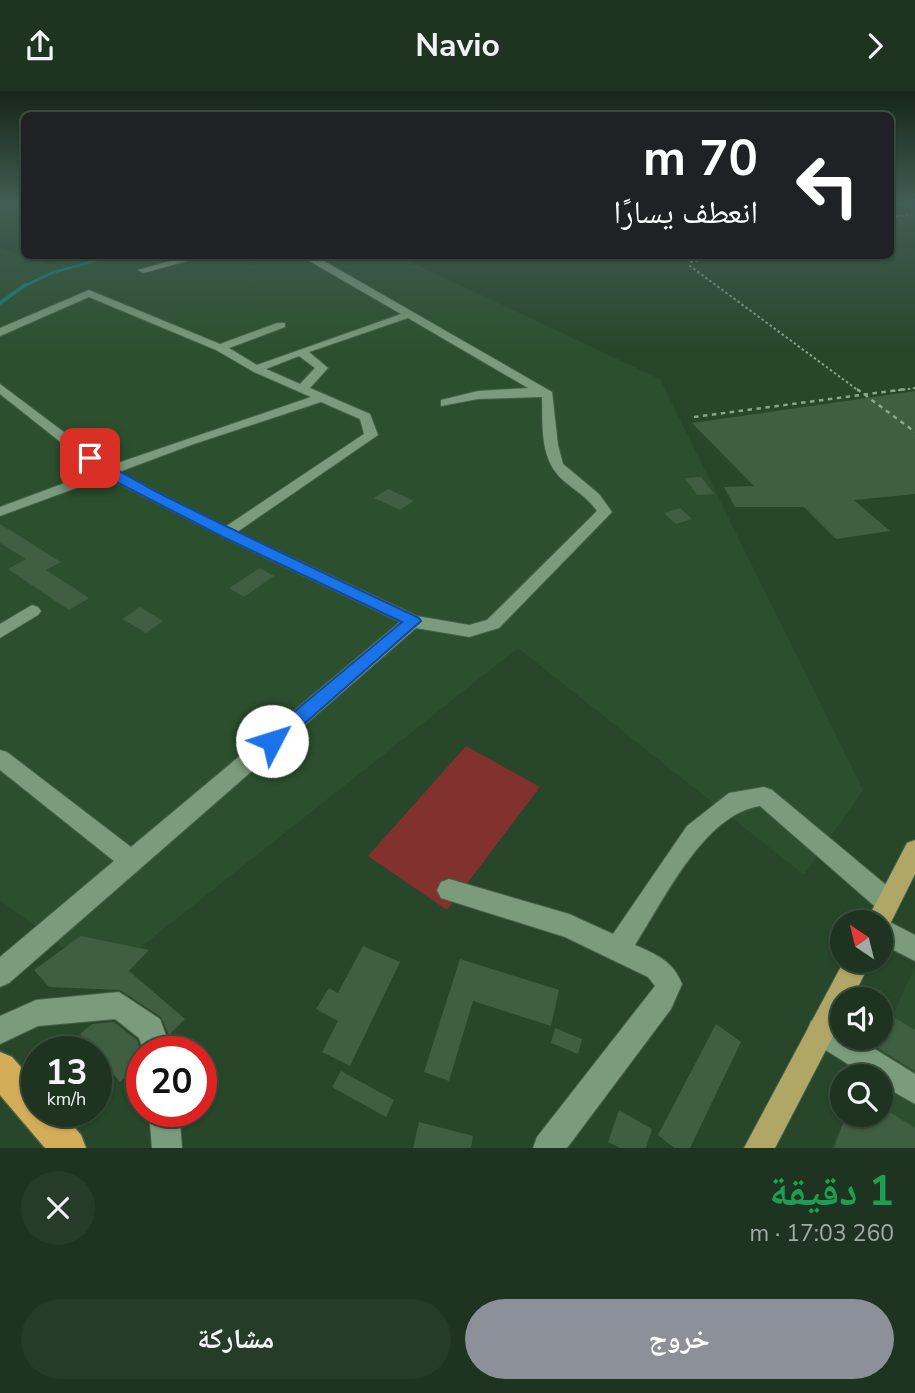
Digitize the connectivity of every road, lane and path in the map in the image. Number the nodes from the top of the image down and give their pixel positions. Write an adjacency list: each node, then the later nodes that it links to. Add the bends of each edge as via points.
1 (188, 259): 4 (lane)
2 (312, 259): 5 (lane)
3 (704, 259): 15 (path, via 690,266)
4 (143, 270)
5 (410, 314): 9 (lane); 14 (lane)
6 (281, 325): 8 (lane)
7 (0, 333): 8 (lane, via 89,293)
8 (220, 348): 10 (lane)
9 (301, 352): 10 (lane); 12 (lane, via 322,368)
10 (258, 370): 12 (lane)
11 (0, 388): 20 (lane)
12 (303, 388): 16 (lane)
13 (915, 388): 15 (path)
14 (541, 391): 17 (lane, via 478,395); 24 (lane, via 548,395 553,457 561,471 594,494 604,512 493,624 469,631)
15 (864, 394): 18 (path); 19 (path)
16 (324, 397): 20 (lane); 22 (lane, via 366,417 371,435)
17 (445, 403)
18 (694, 417)
19 (915, 432)
20 (108, 472): 21 (lane); 22 (lane)
21 (0, 512)
22 (226, 533): 24 (lane)
23 (32, 611): 25 (lane)
24 (413, 621): 28 (lane)
25 (0, 632)
26 (0, 758): 28 (lane)
27 (915, 850): 31 (main road)
28 (131, 861): 36 (lane)
29 (449, 890): 33 (lane, via 569,926)
30 (881, 910): 33 (lane, via 764,796 737,800 695,833)
31 (884, 910)
32 (893, 936): 34 (lane)
33 (618, 949): 45 (lane, via 657,968 669,984 662,1000)
34 (915, 949)
35 (852, 973): 38 (main road)
36 (0, 974)
37 (0, 1030): 39 (lane, via 36,1013 119,1006 150,1029)
38 (821, 1031): 41 (lane); 46 (main road)
39 (152, 1036)
40 (0, 1069): 43 (highway)
41 (915, 1090)
42 (165, 1127): 44 (lane)
43 (68, 1148)
44 (167, 1148)
45 (548, 1148)
46 (759, 1148)

